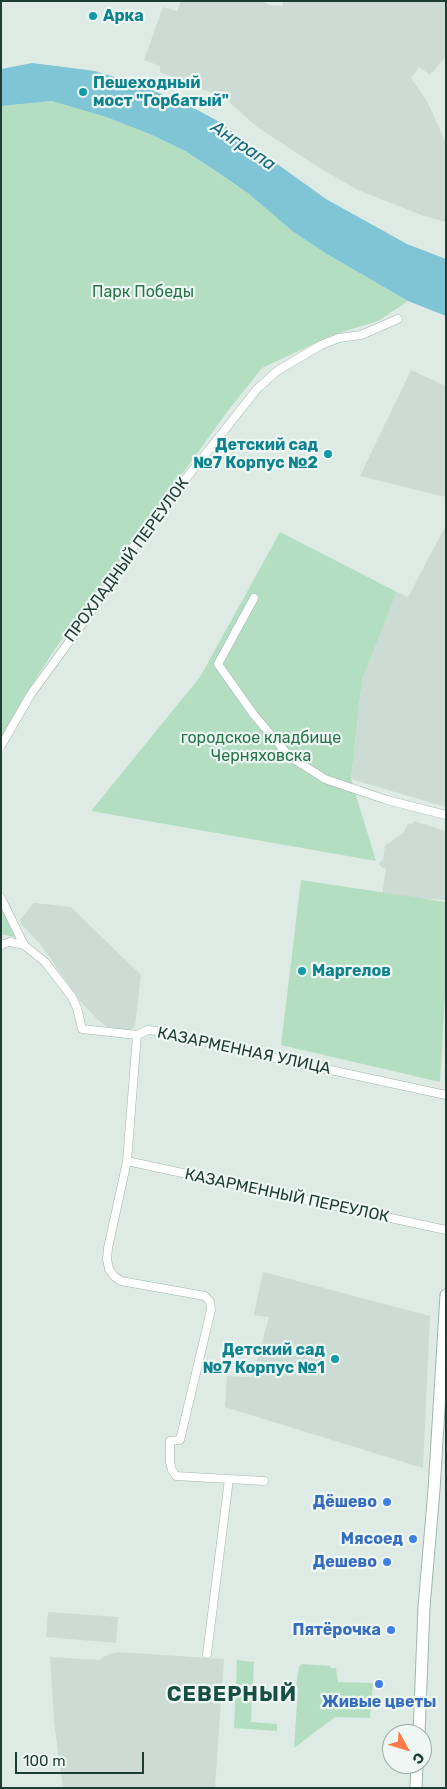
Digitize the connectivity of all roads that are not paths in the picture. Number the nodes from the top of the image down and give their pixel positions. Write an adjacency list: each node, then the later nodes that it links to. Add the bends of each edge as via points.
1 (398, 319): 3 (street, ПРОХЛАДНЫЙ ПЕРЕУЛОК, via 360,335 321,345 277,371 257,389 139,538 101,598 31,694)
2 (254, 598): 4 (street, via 218,664 254,715 289,756 325,779)
3 (1, 746)
4 (446, 816)
5 (1, 898): 6 (street)
6 (24, 945): 7 (street, via 10,942); 8 (street, via 45,962 72,996 82,1029)
7 (1, 946)
8 (137, 1036): 9 (street, КАЗАРМЕННАЯ УЛИЦА, via 148,1030 172,1033); 10 (street, КАЗАРМЕННАЯ УЛИЦА)
9 (446, 1095)
10 (128, 1161): 11 (street, КАЗАРМЕННЫЙ ПЕРЕУЛОК); 13 (street, КАЗАРМЕННАЯ УЛИЦА, via 108,1248 109,1269 114,1276 130,1284 205,1296 210,1302 211,1310 180,1440 170,1441 172,1470 176,1476)
11 (446, 1230)
12 (446, 1295): 16 (street, via 424,1608)
13 (229, 1479): 14 (street); 15 (street)
14 (264, 1481)
15 (207, 1654)
16 (419, 1724)
17 (417, 1774): 18 (street)
18 (416, 1788)

